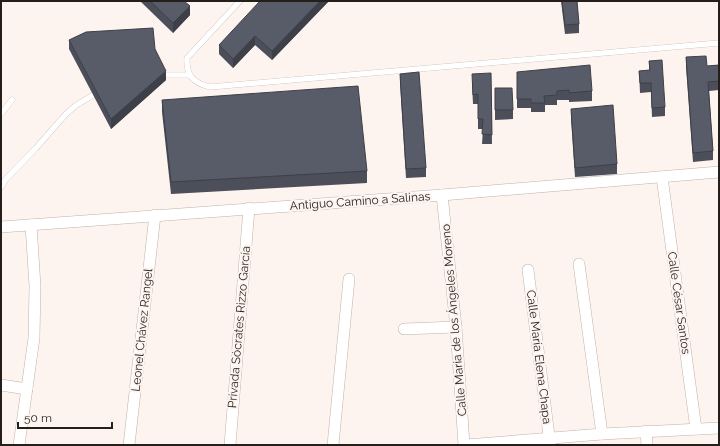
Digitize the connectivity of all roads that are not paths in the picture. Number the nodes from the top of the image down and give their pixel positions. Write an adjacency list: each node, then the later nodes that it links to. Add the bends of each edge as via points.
1 (240, 1): 4 (lane, via 187,58 186,67)
2 (719, 43): 4 (lane, via 210,87 197,82)
3 (163, 75): 4 (lane)
4 (189, 75)
5 (93, 95): 10 (lane, via 65,115)
6 (12, 100): 7 (lane)
7 (1, 114)
8 (719, 172): 9 (street, Antiguo Camino a Salinas)
9 (662, 177): 11 (street, Antiguo Camino a Salinas); 24 (street, Calle César Santos)
10 (1, 186)
11 (442, 196): 12 (street, Antiguo Camino a Salinas); 19 (street, Calle María de los Ángeles Moreno)
12 (249, 208): 13 (street, Antiguo Camino a Salinas); 30 (street, Privada Sócrates Rizzo García)
13 (155, 216): 14 (street, Antiguo Camino a Salinas); 29 (street, Leonel Chávez Rangel)
14 (31, 225): 15 (street, Antiguo Camino a Salinas); 22 (street, via 36,309)
15 (1, 227)
16 (580, 264): 26 (street)
17 (528, 270): 27 (street, Calle María Elena Chapa)
18 (349, 279): 31 (street)
19 (456, 328): 20 (street); 32 (street, Calle María de los Ángeles Moreno)
20 (404, 329)
21 (1, 385): 22 (street)
22 (27, 389): 28 (street)
23 (719, 428): 24 (street)
24 (696, 430): 25 (street)
25 (646, 431): 26 (street); 33 (street)
26 (602, 434): 27 (street)
27 (550, 442): 32 (street)
28 (19, 445)
29 (129, 445)
30 (230, 445)
31 (332, 445)
32 (465, 445)
33 (647, 445)

